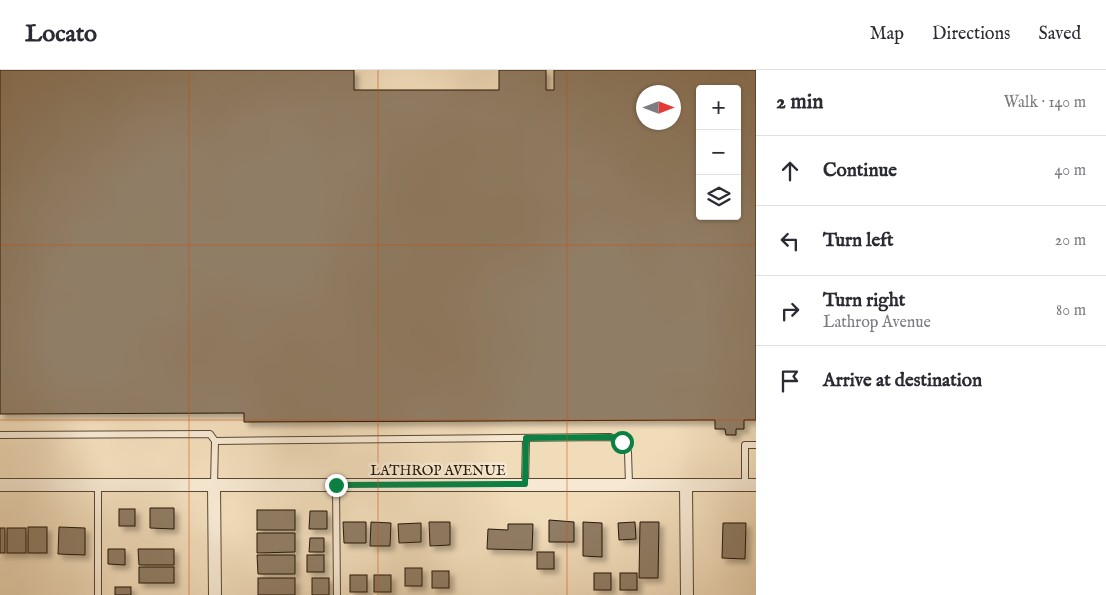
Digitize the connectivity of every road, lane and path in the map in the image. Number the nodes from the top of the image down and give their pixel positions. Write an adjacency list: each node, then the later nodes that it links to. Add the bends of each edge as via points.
1 (0, 435): 3 (lane, via 210,434)
2 (526, 438): 3 (lane); 6 (lane); 7 (lane, via 610,437 622,442 628,452)
3 (215, 441): 5 (lane)
4 (756, 445): 12 (lane, via 745,445)
5 (214, 484): 9 (street, LATHROP AVENUE); 10 (street, LATHROP AVENUE); 14 (street)
6 (525, 484): 7 (street, LATHROP AVENUE); 10 (street, LATHROP AVENUE)
7 (629, 484): 11 (street, LATHROP AVENUE)
8 (0, 485): 9 (street, LATHROP AVENUE)
9 (98, 485): 13 (lane)
10 (336, 485): 15 (lane)
11 (686, 485): 12 (street, LATHROP AVENUE); 16 (street)
12 (751, 485)
13 (98, 595)
14 (215, 595)
15 (336, 595)
16 (687, 595)

